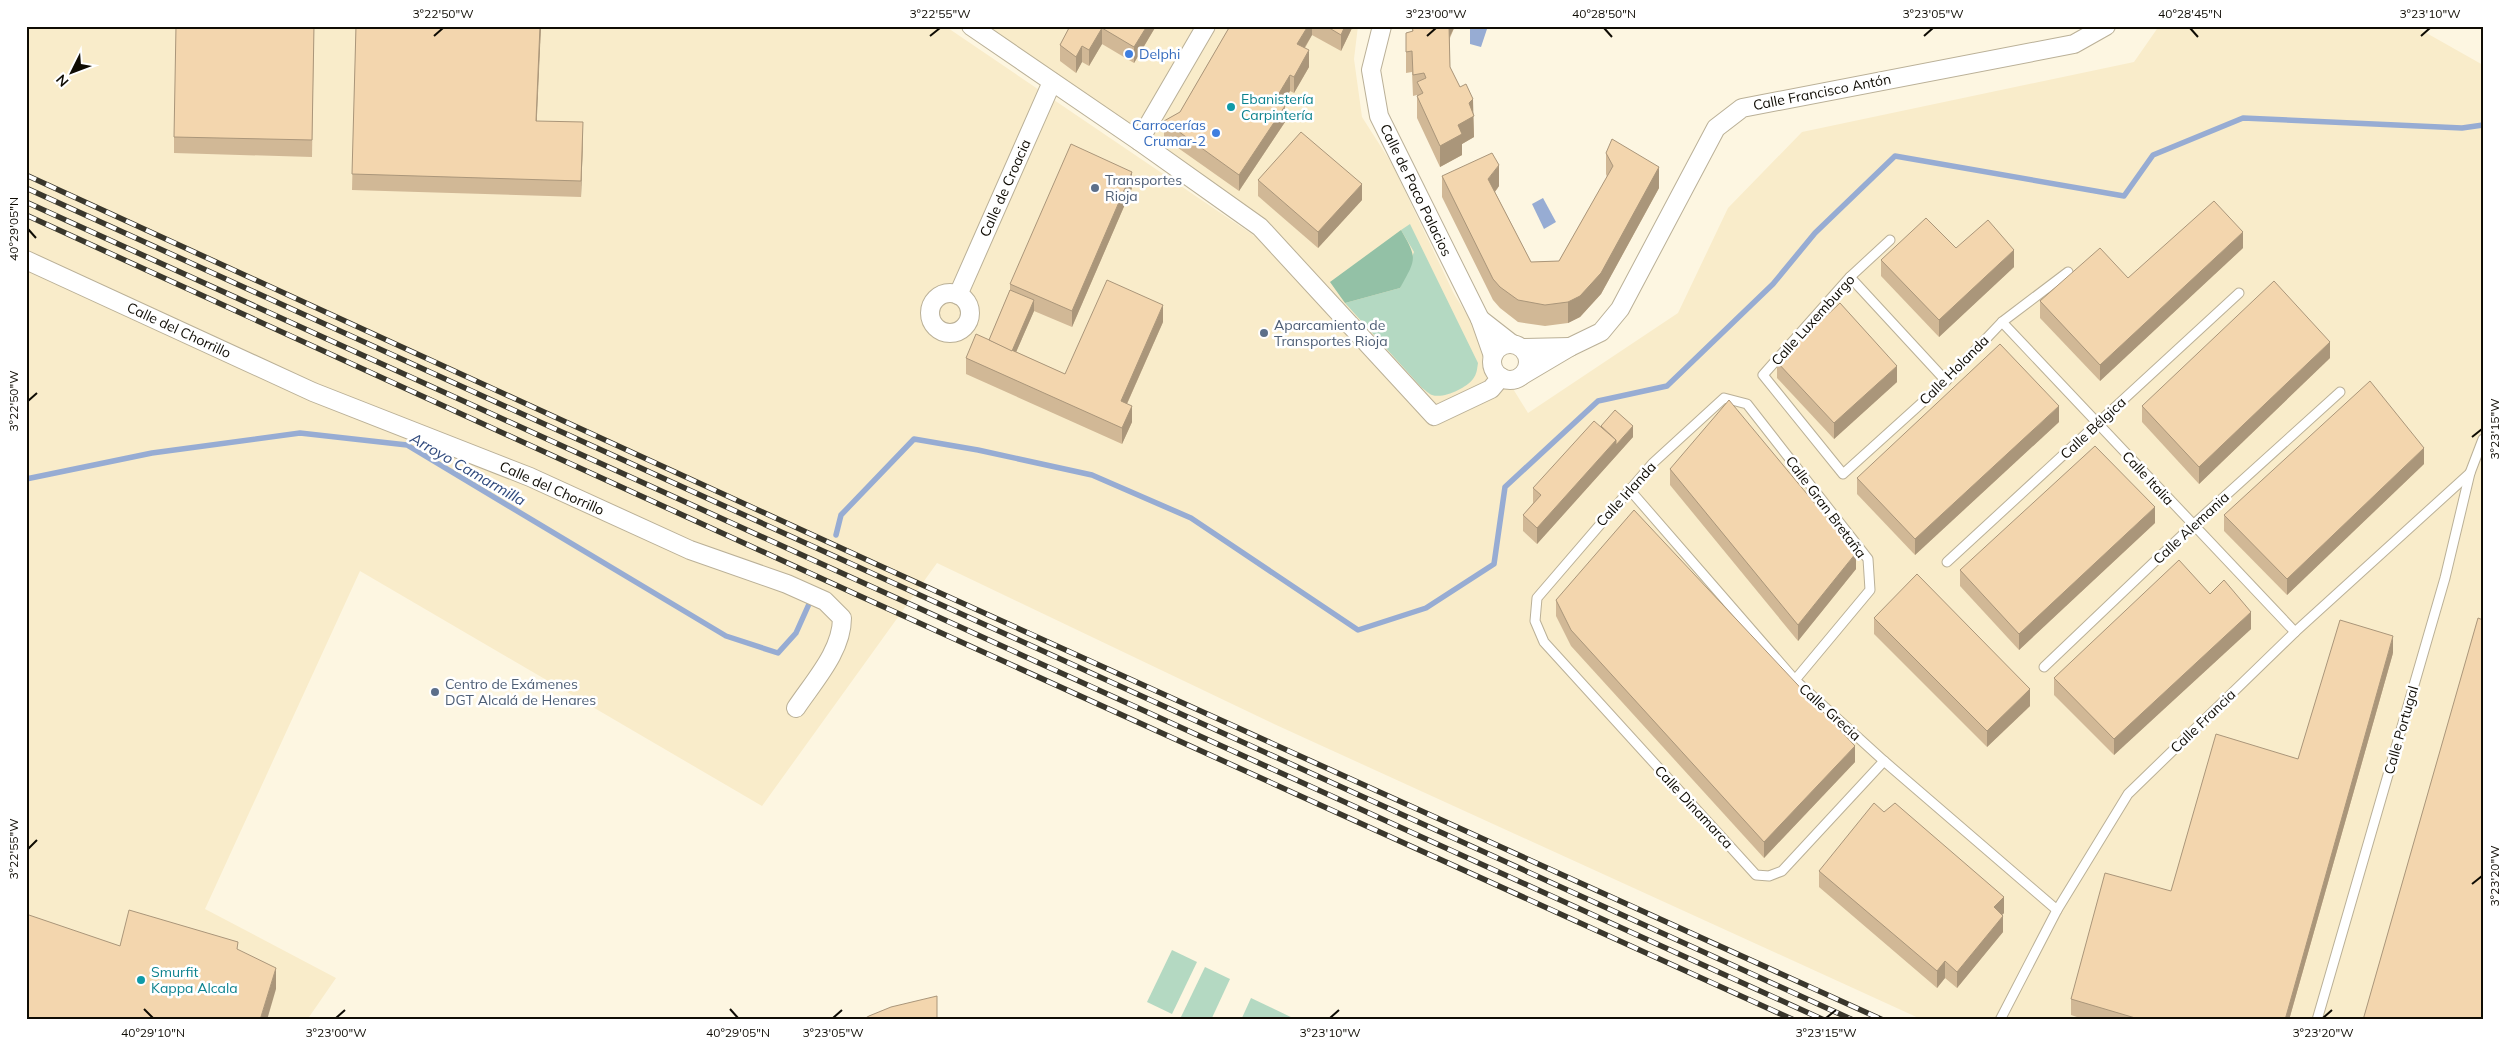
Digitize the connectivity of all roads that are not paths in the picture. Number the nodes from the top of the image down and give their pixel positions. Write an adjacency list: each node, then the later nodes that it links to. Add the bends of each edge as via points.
1 (971, 26): 5 (street)
2 (1206, 26): 6 (street)
3 (1382, 26): 13 (street, Calle de Paco Palacios, via 1372,70 1379,116)
4 (2106, 26): 16 (street, Calle Francisco Antón, via 2074,44 1742,108 1716,128 1620,308 1601,332)
5 (1052, 82): 6 (street); 12 (street, Calle de Croacia)
6 (1139, 141): 18 (street, via 1260,227 1434,416 1491,389)
7 (1890, 240): 10 (lane, Calle Luxemburgo)
8 (26, 260): 34 (street, Calle del Chorrillo, via 314,392 530,477 690,550 788,584 825,602 842,618 842,631 832,653)
9 (2068, 272): 14 (lane, Calle Holanda)
10 (1850, 277): 20 (lane); 26 (lane, Calle Luxemburgo, via 1763,375)
11 (2239, 293): 23 (lane, Calle Bélgica)
12 (958, 294)
13 (1480, 319): 15 (street); 17 (street, Calle de Paco Palacios)
14 (2002, 322): 20 (lane, Calle Holanda); 23 (lane, Calle Italia)
15 (1517, 346): 16 (street); 17 (street, via 1500,347); 19 (street, via 1526,353 1528,364)
16 (1570, 347): 19 (street, Calle Francisco Antón)
17 (1493, 356): 18 (street, via 1494,371)
18 (1501, 377): 19 (street)
19 (1519, 378)
20 (1946, 381): 26 (lane, Calle Holanda)
21 (2340, 392): 28 (lane, Calle Alemania)
22 (1724, 398): 27 (lane, Calle Irlanda); 33 (lane, Calle Gran Bretaña, via 1747,404 1868,559 1870,590)
23 (2097, 424): 28 (lane, Calle Italia); 29 (lane, Calle Bélgica)
24 (2483, 439): 25 (lane, Calle Portugal)
25 (2470, 473): 31 (lane, Calle Francia); 38 (lane, Calle Portugal, via 2445,578)
26 (1843, 474)
27 (1629, 489): 30 (lane, Calle Irlanda); 33 (lane, Calle Grecia)
28 (2193, 525): 31 (lane, Calle Italia); 32 (lane, Calle Alemania)
29 (1947, 562)
30 (1536, 598): 35 (lane, Calle Dinamarca, via 1536,621 1552,653 1756,875 1770,876 1782,872)
31 (2295, 632): 36 (lane, Calle Francia, via 2128,794)
32 (2044, 667)
33 (1795, 680): 35 (lane, Calle Grecia)
34 (796, 708)
35 (1884, 761): 36 (lane, Calle Grecia)
36 (2057, 910): 37 (lane, Calle Francia)
37 (2000, 1020)
38 (2317, 1020)

